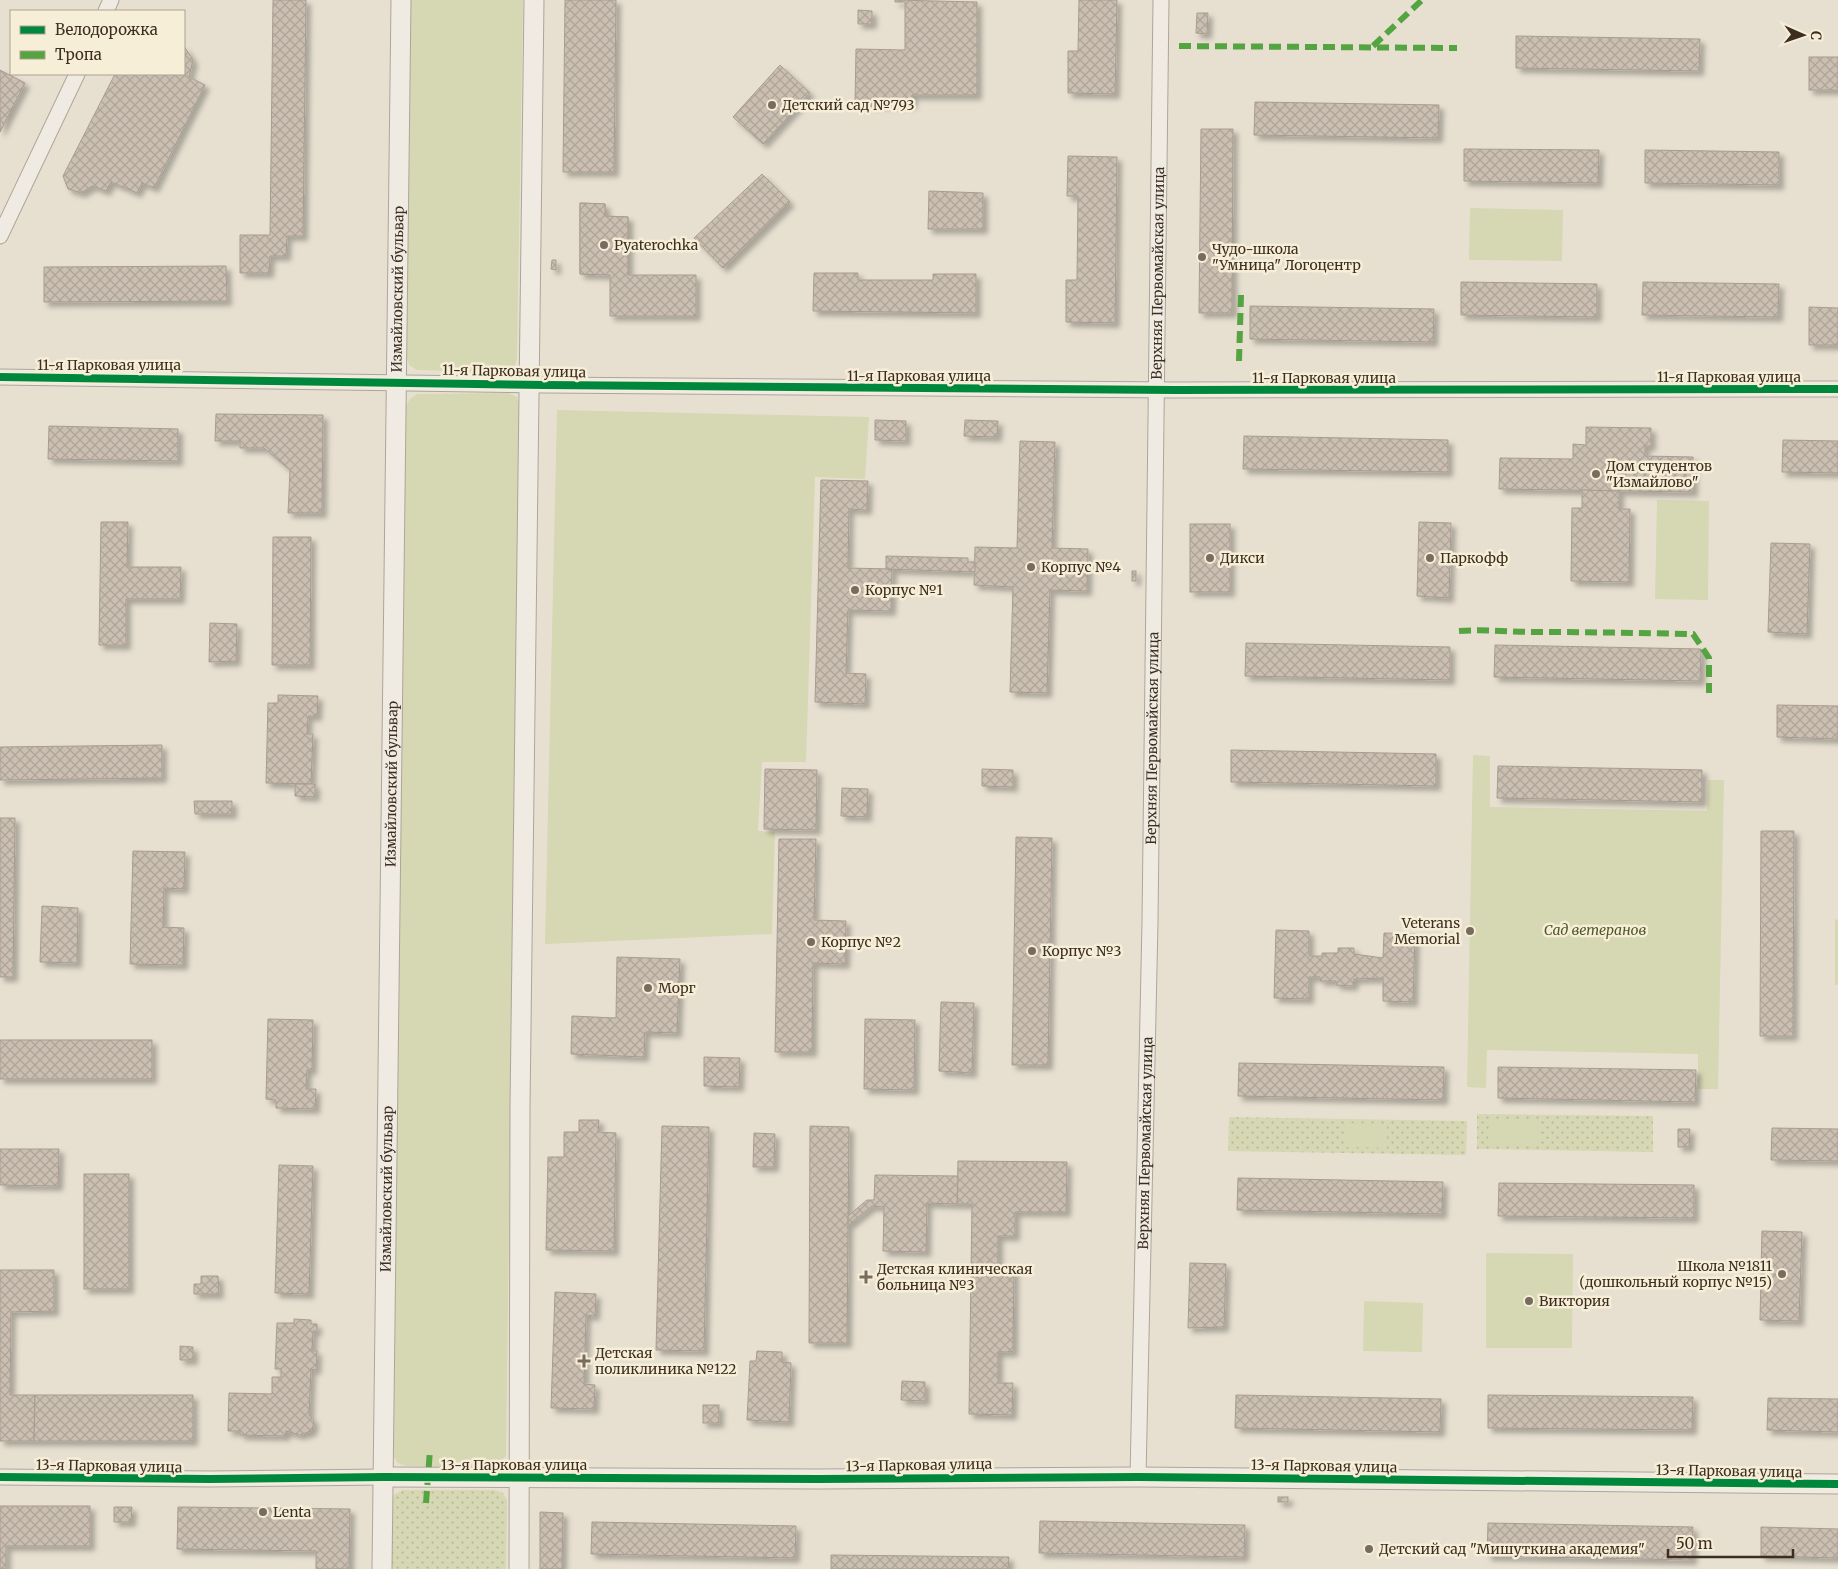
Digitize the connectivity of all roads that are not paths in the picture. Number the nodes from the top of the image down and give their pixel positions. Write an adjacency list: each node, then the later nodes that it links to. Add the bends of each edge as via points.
1 (401, 0): 7 (street, Измайловский бульвар)
2 (534, 0): 8 (street)
3 (1161, 0): 9 (street, Верхняя Первомайская улица)
4 (77, 75): 5 (street)
5 (0, 236)
6 (0, 377): 7 (street, 11-я Парковая улица)
7 (395, 382): 8 (street, 11-я Парковая улица); 13 (street, Измайловский бульвар)
8 (529, 384): 9 (street, 11-я Парковая улица); 14 (street, via 520,1107)
9 (1155, 389): 10 (street, 11-я Парковая улица); 11 (street, Верхняя Первомайская улица, via 1150,903)
10 (1838, 390)
11 (1138, 1476): 14 (street, 13-я Парковая улица); 15 (street, 13-я Парковая улица)
12 (0, 1477): 13 (street, 13-я Парковая улица, via 210,1480)
13 (384, 1477): 14 (street, 13-я Парковая улица); 16 (street, Измайловский бульвар)
14 (520, 1478): 17 (street)
15 (1838, 1484)
16 (382, 1569)
17 (519, 1569)

